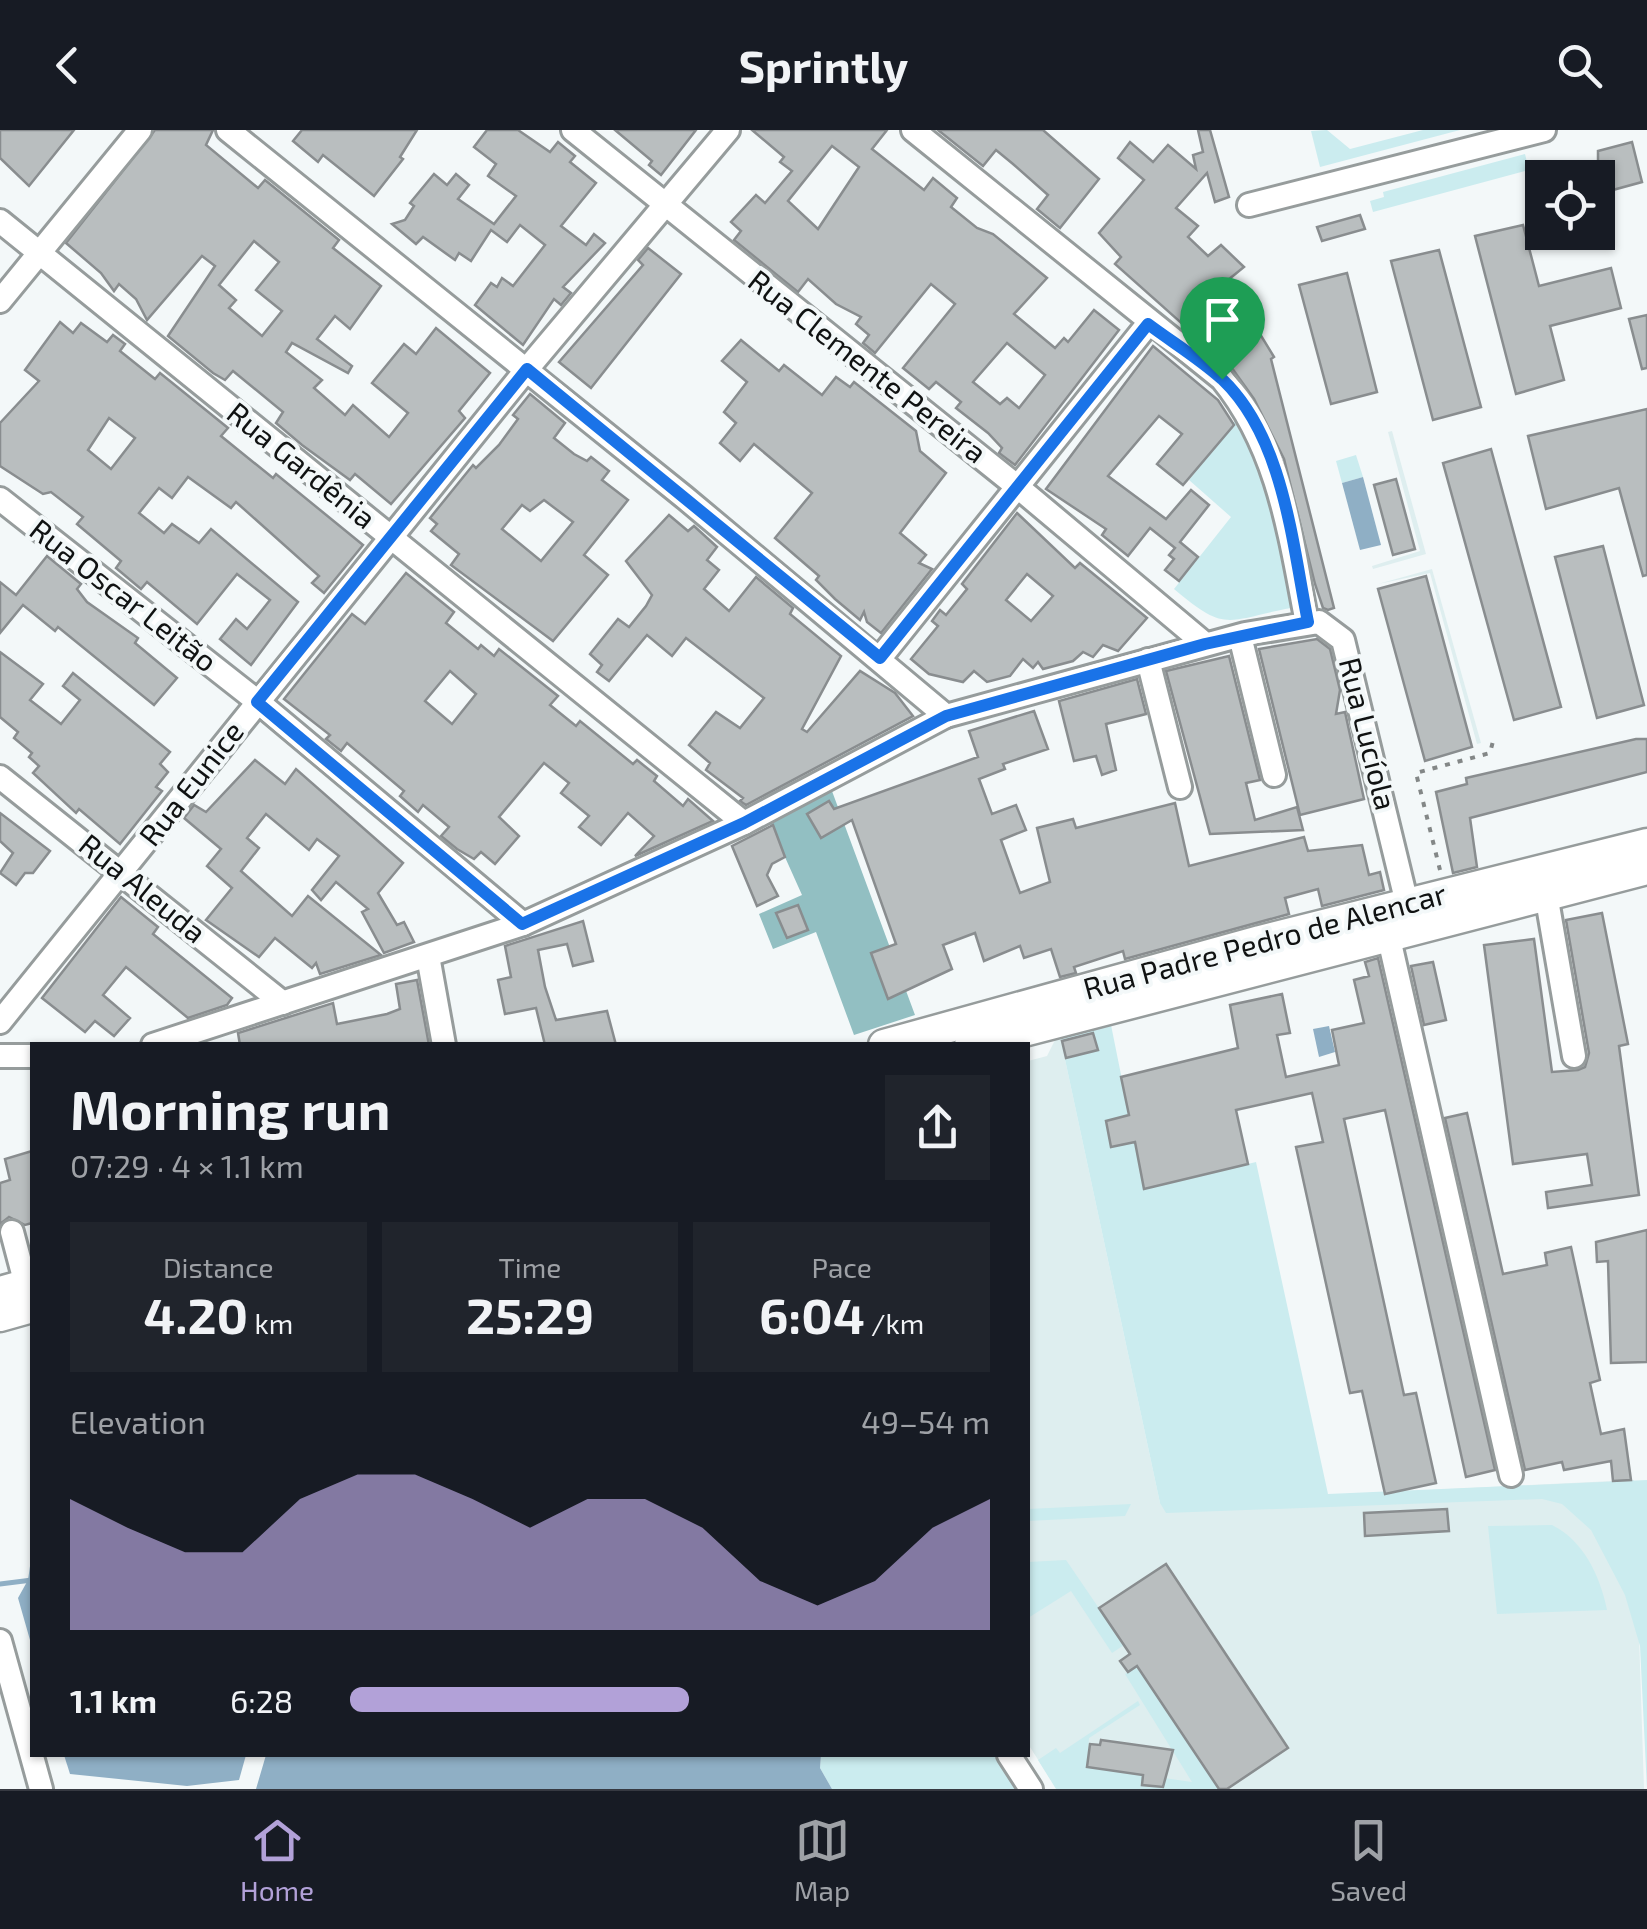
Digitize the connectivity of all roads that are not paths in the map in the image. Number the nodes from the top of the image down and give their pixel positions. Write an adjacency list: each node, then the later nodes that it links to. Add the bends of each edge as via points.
1 (140, 130): 10 (street)
2 (228, 130): 13 (street)
3 (574, 130): 8 (street, Rua Clemente Pereira)
4 (728, 130): 8 (street, Rua Eunice)
5 (913, 130): 12 (street)
6 (1544, 130): 7 (street)
7 (1249, 205)
8 (664, 206): 13 (street, Rua Eunice); 14 (street, Rua Clemente Pereira)
9 (0, 221): 10 (street, Rua Gardênia)
10 (38, 253): 11 (street); 16 (street, Rua Gardênia)
11 (0, 301)
12 (1148, 324): 14 (street); 17 (street, via 1222,379 1258,428 1283,502)
13 (527, 369): 16 (street, Rua Eunice); 20 (street)
14 (1019, 488): 19 (street, Rua Clemente Pereira); 20 (street)
15 (0, 498): 22 (street, Rua Oscar Leitão)
16 (392, 540): 22 (street, Rua Eunice); 27 (street, Rua Gardênia)
17 (1308, 622): 18 (street); 32 (street, Rua Lucíola, via 1331,627 1343,640)
18 (1240, 636): 19 (street); 24 (street)
19 (1205, 644): 21 (street)
20 (880, 658): 23 (street)
21 (1148, 660): 23 (street); 26 (street)
22 (257, 702): 30 (street, Rua Eunice); 33 (street, Rua Oscar Leitão)
23 (946, 716): 27 (street)
24 (1274, 775)
25 (0, 777): 30 (street, Rua Aleuda)
26 (1180, 786)
27 (744, 823): 33 (street)
28 (1647, 844): 32 (main road, Rua Padre Pedro de Alencar, via 1446,894)
29 (1647, 869): 31 (main road, Rua Padre Pedro de Alencar)
30 (122, 873): 35 (street, Rua Aleuda); 36 (street, Rua Eunice)
31 (1546, 894): 32 (main road, Rua Padre Pedro de Alencar); 44 (street)
32 (1403, 922): 37 (main road, Rua Padre Pedro de Alencar); 48 (street, Rua Lucíola)
33 (522, 924): 34 (street)
34 (428, 956): 35 (street); 39 (street)
35 (283, 1003): 38 (street)
36 (0, 1022)
37 (1014, 1022): 40 (main road, Rua Padre Pedro de Alencar); 41 (main road, Rua Padre Pedro de Alencar)
38 (162, 1042)
39 (443, 1042)
40 (901, 1042)
41 (976, 1042)
42 (2, 1054): 43 (street)
43 (30, 1056)
44 (1574, 1056)
45 (12, 1232): 46 (street)
46 (23, 1292): 47 (main road)
47 (0, 1316)
48 (1511, 1475)
49 (0, 1640): 50 (street)
50 (30, 1749)
51 (32, 1757): 53 (street)
52 (1010, 1757): 54 (street)
53 (41, 1789)
54 (1032, 1789)

